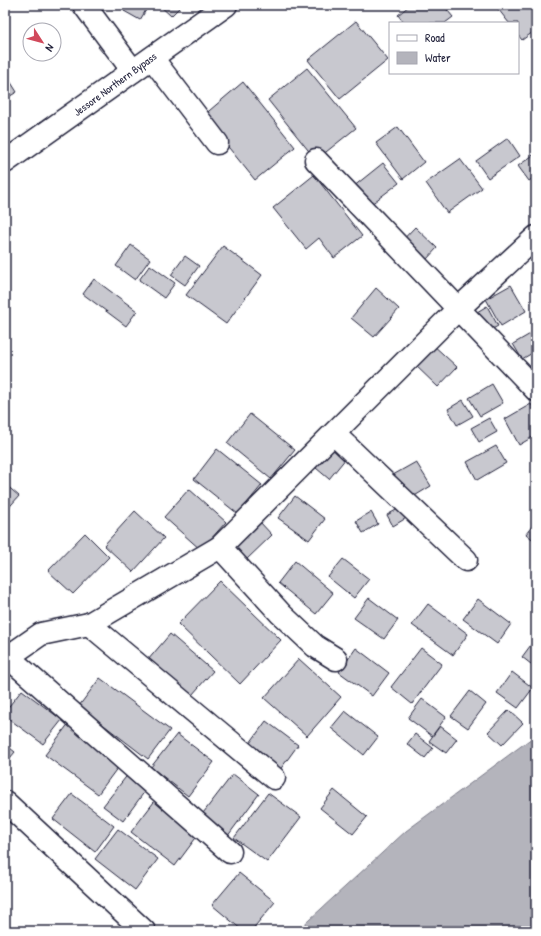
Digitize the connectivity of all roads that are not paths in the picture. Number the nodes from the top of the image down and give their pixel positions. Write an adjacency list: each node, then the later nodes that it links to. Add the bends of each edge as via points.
1 (84, 5): 4 (main road)
2 (226, 5): 3 (main road, Jessore Northern Bypass)
3 (152, 58): 4 (main road, Jessore Northern Bypass); 5 (main road)
4 (133, 72): 7 (main road, Jessore Northern Bypass)
5 (217, 143)
6 (316, 160): 9 (main road)
7 (5, 162)
8 (536, 237): 9 (main road)
9 (458, 309): 10 (main road); 11 (main road)
10 (536, 390)
11 (334, 434): 12 (main road); 13 (main road)
12 (220, 547): 14 (main road); 16 (main road, via 280,614 316,646)
13 (466, 560)
14 (89, 624): 15 (main road, via 41,634); 17 (main road)
15 (7, 658): 19 (main road)
16 (336, 659)
17 (274, 778)
18 (5, 802): 20 (main road)
19 (230, 852)
20 (144, 931)

